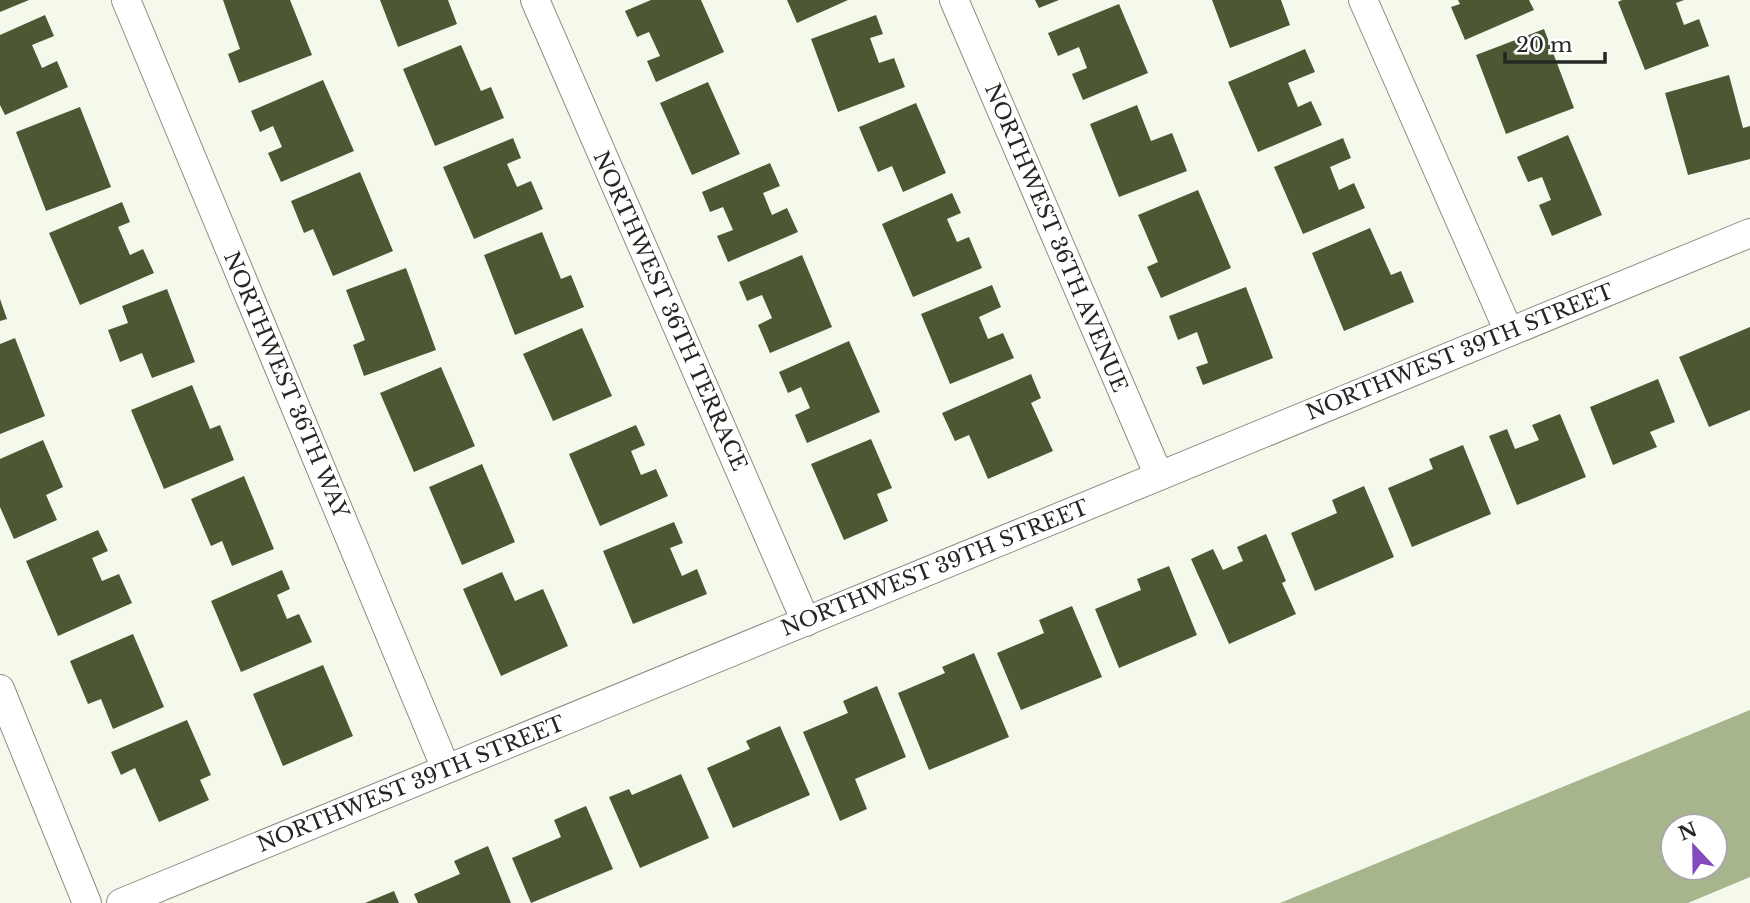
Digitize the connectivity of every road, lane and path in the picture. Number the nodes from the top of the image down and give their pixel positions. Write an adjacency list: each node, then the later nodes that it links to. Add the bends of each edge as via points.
1 (126, 0): 10 (street, NORTHWEST 36TH WAY)
2 (535, 0): 8 (street, NORTHWEST 36TH TERRACE)
3 (954, 0): 7 (street, NORTHWEST 36TH AVENUE)
4 (1363, 0): 6 (street)
5 (1750, 233): 6 (street, NORTHWEST 39TH STREET)
6 (1509, 332): 7 (street, NORTHWEST 39TH STREET)
7 (1159, 476): 8 (street, NORTHWEST 39TH STREET)
8 (806, 622): 10 (street, NORTHWEST 39TH STREET)
9 (0, 689): 11 (street)
10 (446, 769): 12 (street, NORTHWEST 39TH STREET)
11 (86, 903)
12 (121, 903)

